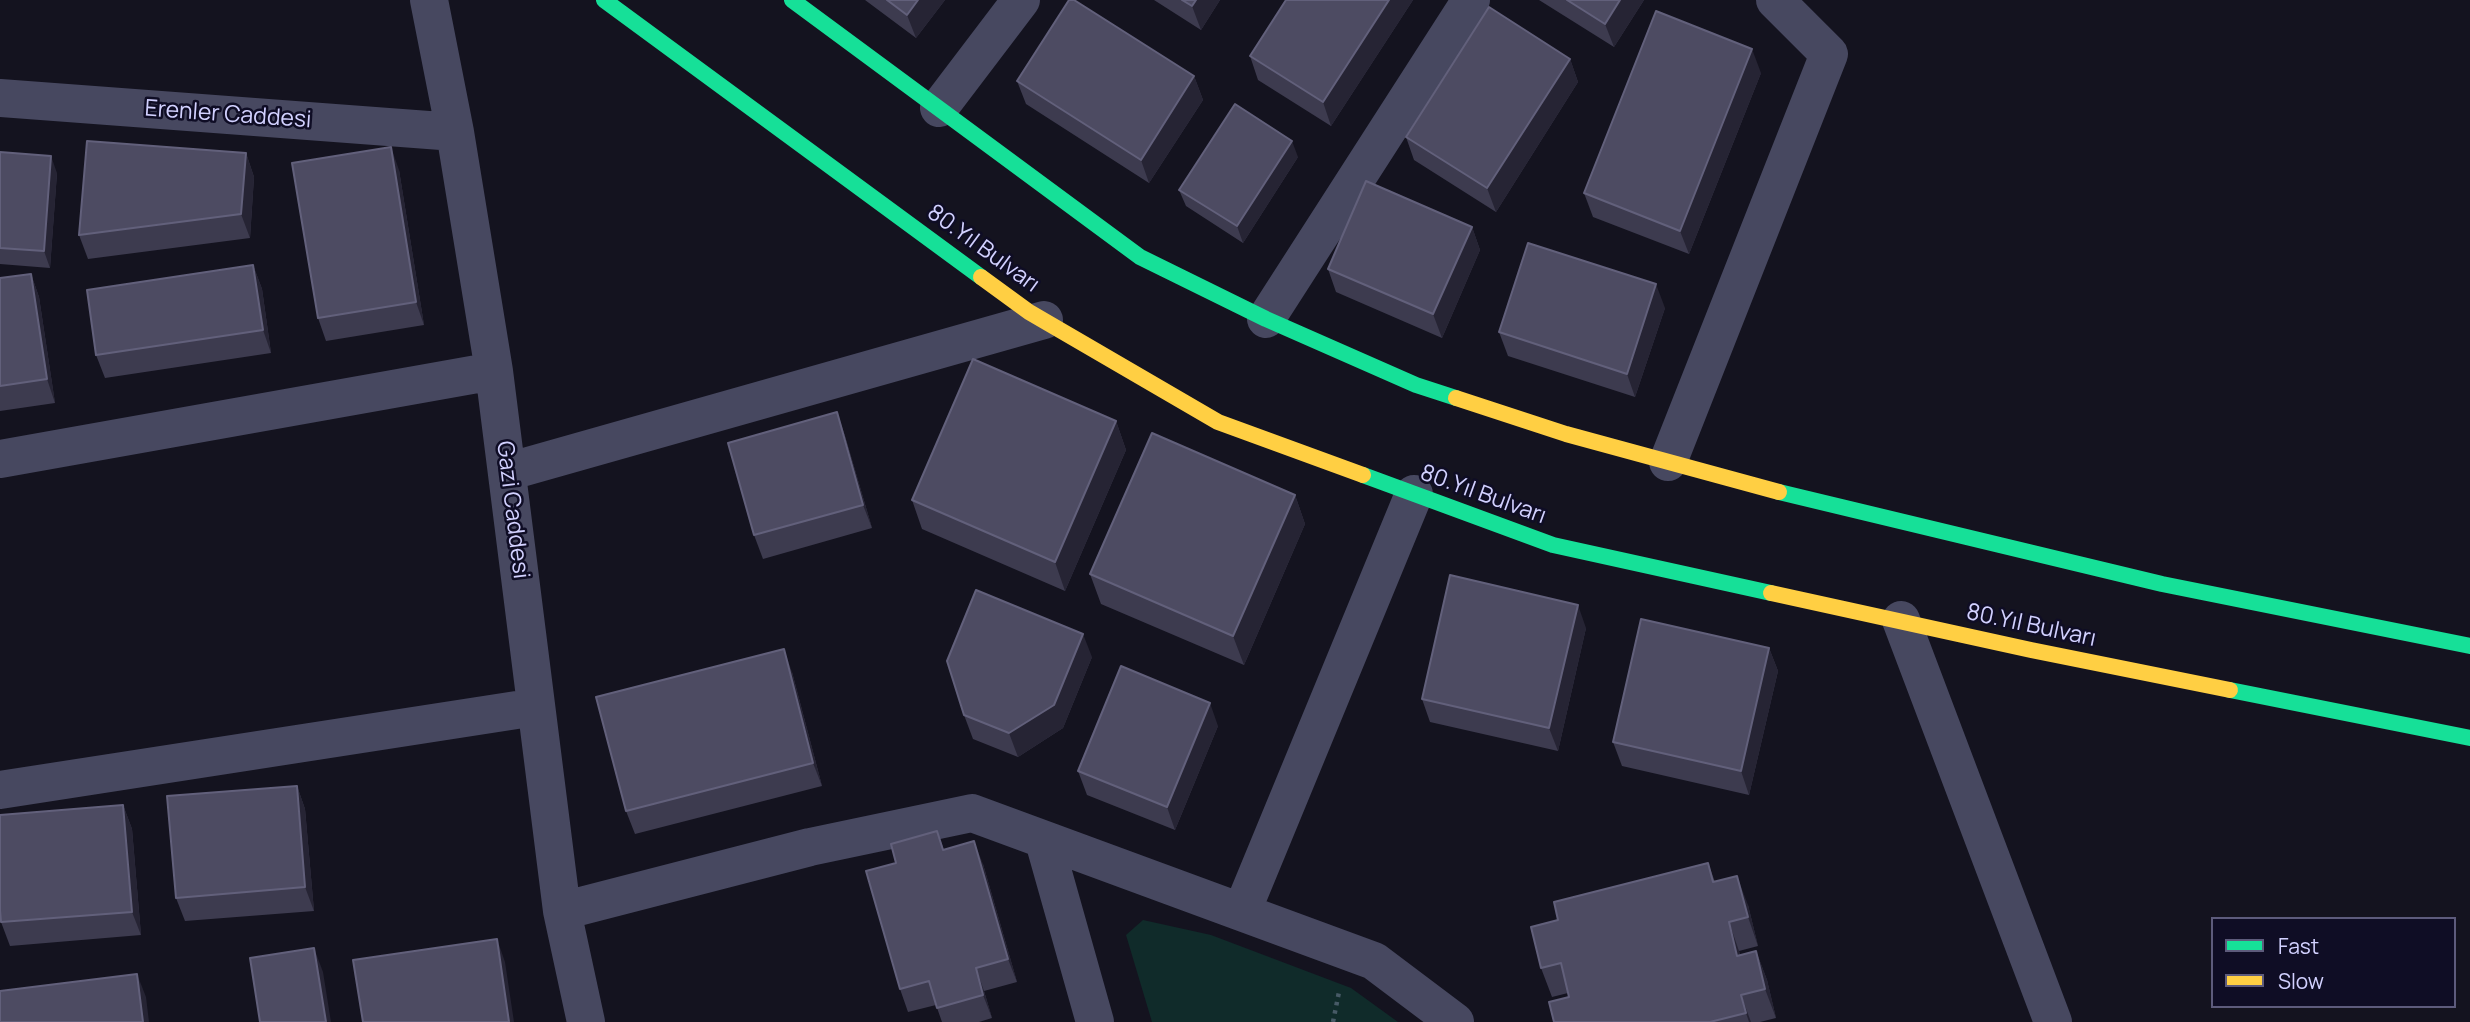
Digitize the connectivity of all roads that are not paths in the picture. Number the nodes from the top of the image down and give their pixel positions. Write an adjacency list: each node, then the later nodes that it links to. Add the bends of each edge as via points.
1 (429, 0): 9 (street, Gazi Caddesi)
2 (604, 0): 11 (street, 80.Yıl Bulvarı)
3 (792, 0): 8 (street)
4 (1021, 0): 8 (street)
5 (1471, 0): 10 (street)
6 (1775, 0): 14 (street, via 1829,54)
7 (0, 98): 9 (street, Erenler Caddesi)
8 (939, 108): 10 (street, via 1140,257)
9 (455, 132): 12 (street, Gazi Caddesi)
10 (1266, 319): 14 (street, via 1416,385)
11 (1044, 320): 15 (street); 16 (street, 80.Yıl Bulvarı, via 1218,422)
12 (494, 371): 13 (street); 15 (street, Gazi Caddesi)
13 (0, 459)
14 (1668, 461): 18 (street, via 2162,584)
15 (507, 472): 19 (street, Gazi Caddesi)
16 (1414, 494): 17 (street, 80.Yıl Bulvarı, via 1553,545); 24 (street)
17 (1901, 620): 20 (street, 80.Yıl Bulvarı); 28 (street)
18 (2470, 646)
19 (536, 707): 21 (street); 23 (street, Gazi Caddesi)
20 (2470, 738)
21 (0, 790)
22 (1044, 841): 23 (street, via 971,813 810,847); 24 (street); 26 (street)
23 (562, 911): 25 (street, Gazi Caddesi)
24 (1242, 911): 27 (street, via 1374,961)
25 (586, 1022)
26 (1095, 1022)
27 (1455, 1022)
28 (2053, 1022)

